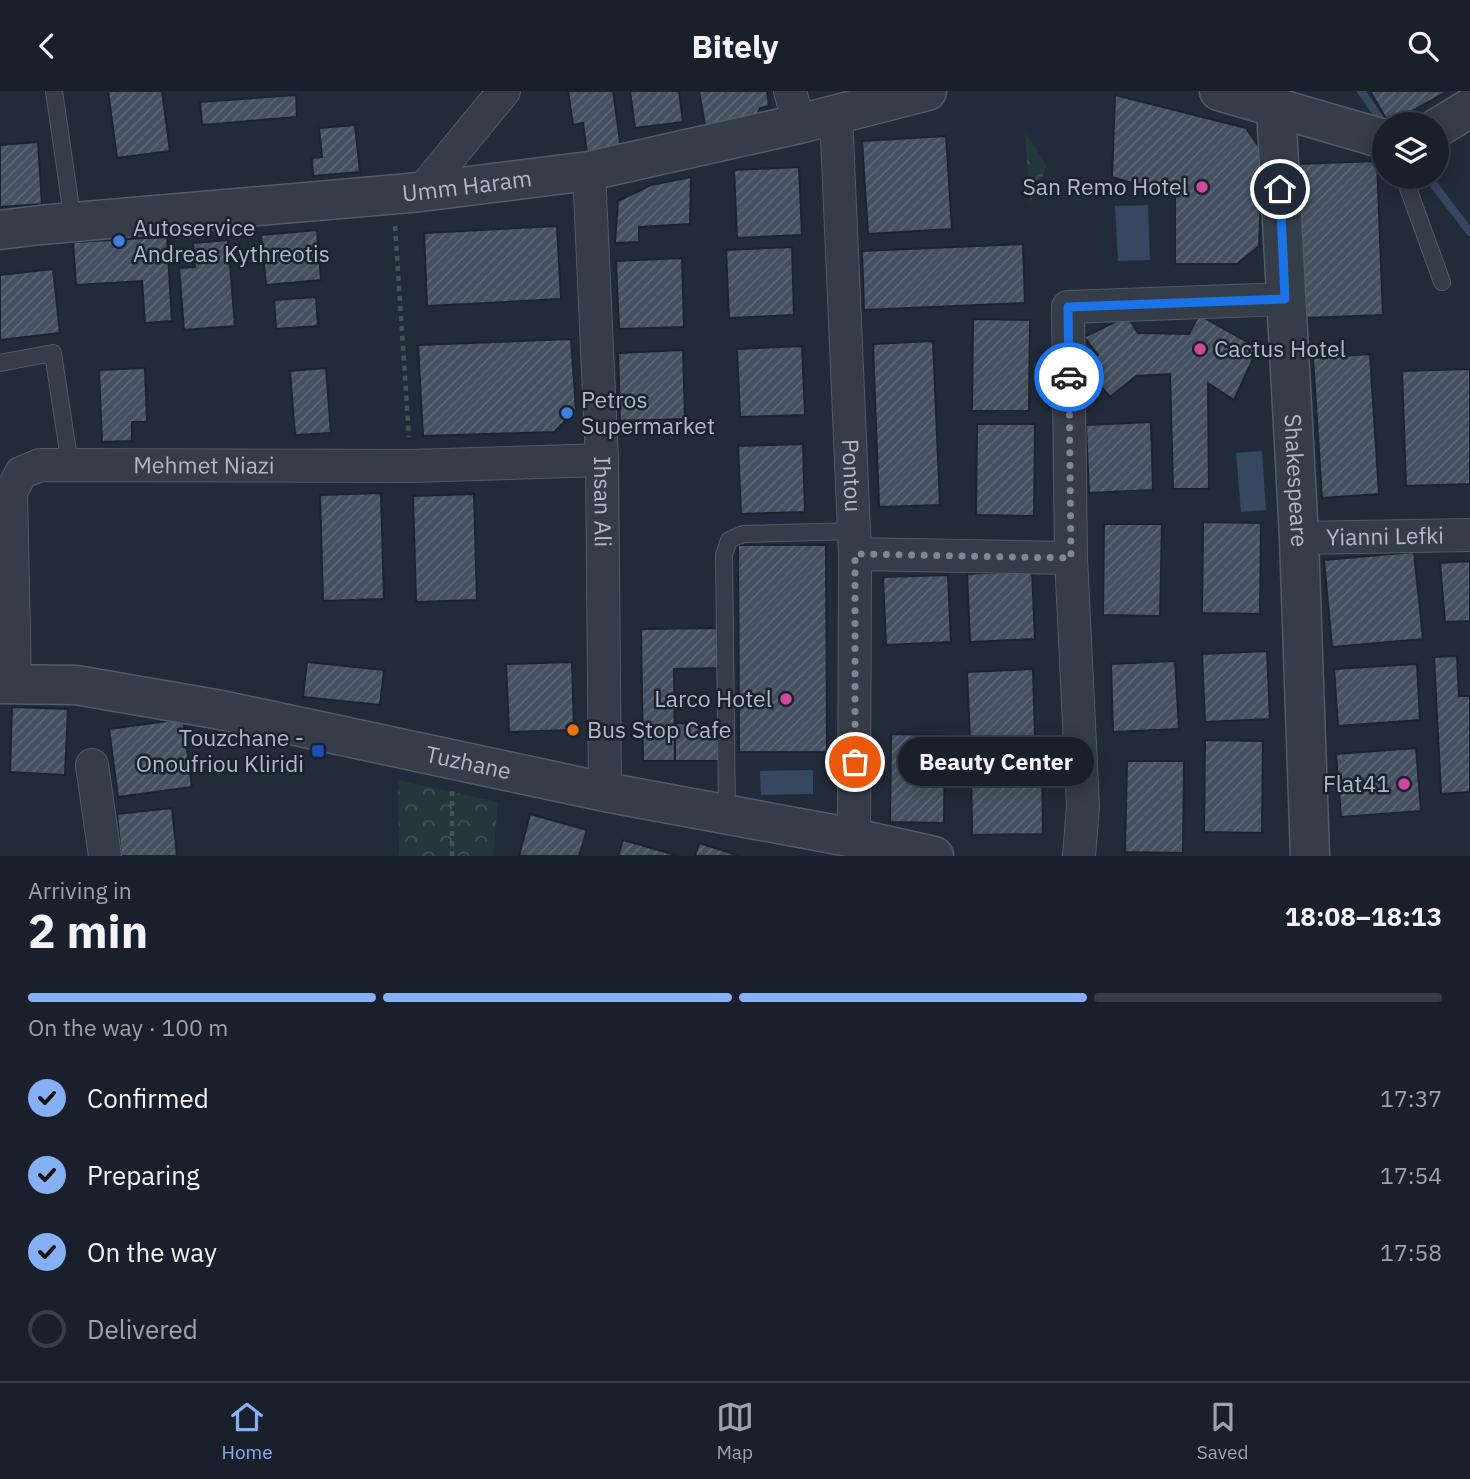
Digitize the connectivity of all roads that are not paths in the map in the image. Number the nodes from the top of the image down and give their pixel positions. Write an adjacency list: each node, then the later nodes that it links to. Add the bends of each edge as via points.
1 (54, 91): 15 (lane)
2 (504, 91): 14 (street)
3 (920, 91): 4 (street, Umm Haram); 9 (street, Umm Haram)
4 (927, 91)
5 (1219, 91): 7 (street)
6 (794, 107): 9 (street, Umm Haram); 12 (street, Umm Haram)
7 (1276, 107): 11 (street); 18 (street, Shakespeare)
8 (1470, 107): 10 (street)
9 (836, 114): 24 (street, Pontou)
10 (1449, 120)
11 (1372, 135)
12 (589, 171): 14 (street, Umm Haram); 20 (street, Ihsan Ali)
13 (1408, 189): 17 (lane)
14 (407, 193): 15 (street, Umm Haram)
15 (72, 222): 16 (street, Umm Haram)
16 (0, 230)
17 (1441, 282)
18 (1285, 299): 23 (street, Shakespeare); 25 (street, via 1068,307)
19 (0, 363): 21 (lane, via 53,353)
20 (602, 460): 21 (street, Mehmet Niazi, via 411,466); 28 (street, Ihsan Ali)
21 (70, 465): 26 (street, Mehmet Niazi, via 40,465 21,473 11,492)
22 (1470, 535): 23 (street, Yianni Lefki)
23 (1299, 538): 34 (street, Shakespeare)
24 (855, 542): 25 (street); 29 (lane, via 743,534 729,540 724,555); 30 (street, Pontou)
25 (1071, 558): 33 (street, via 1083,806)
26 (8, 683): 28 (street, Tuzhane, via 76,685 220,710)
27 (92, 765): 31 (street)
28 (605, 792): 29 (street, Tuzhane)
29 (727, 814): 30 (street, Tuzhane)
30 (854, 838): 32 (street, Tuzhane)
31 (105, 856)
32 (934, 856)
33 (1079, 856)
34 (1310, 856)

